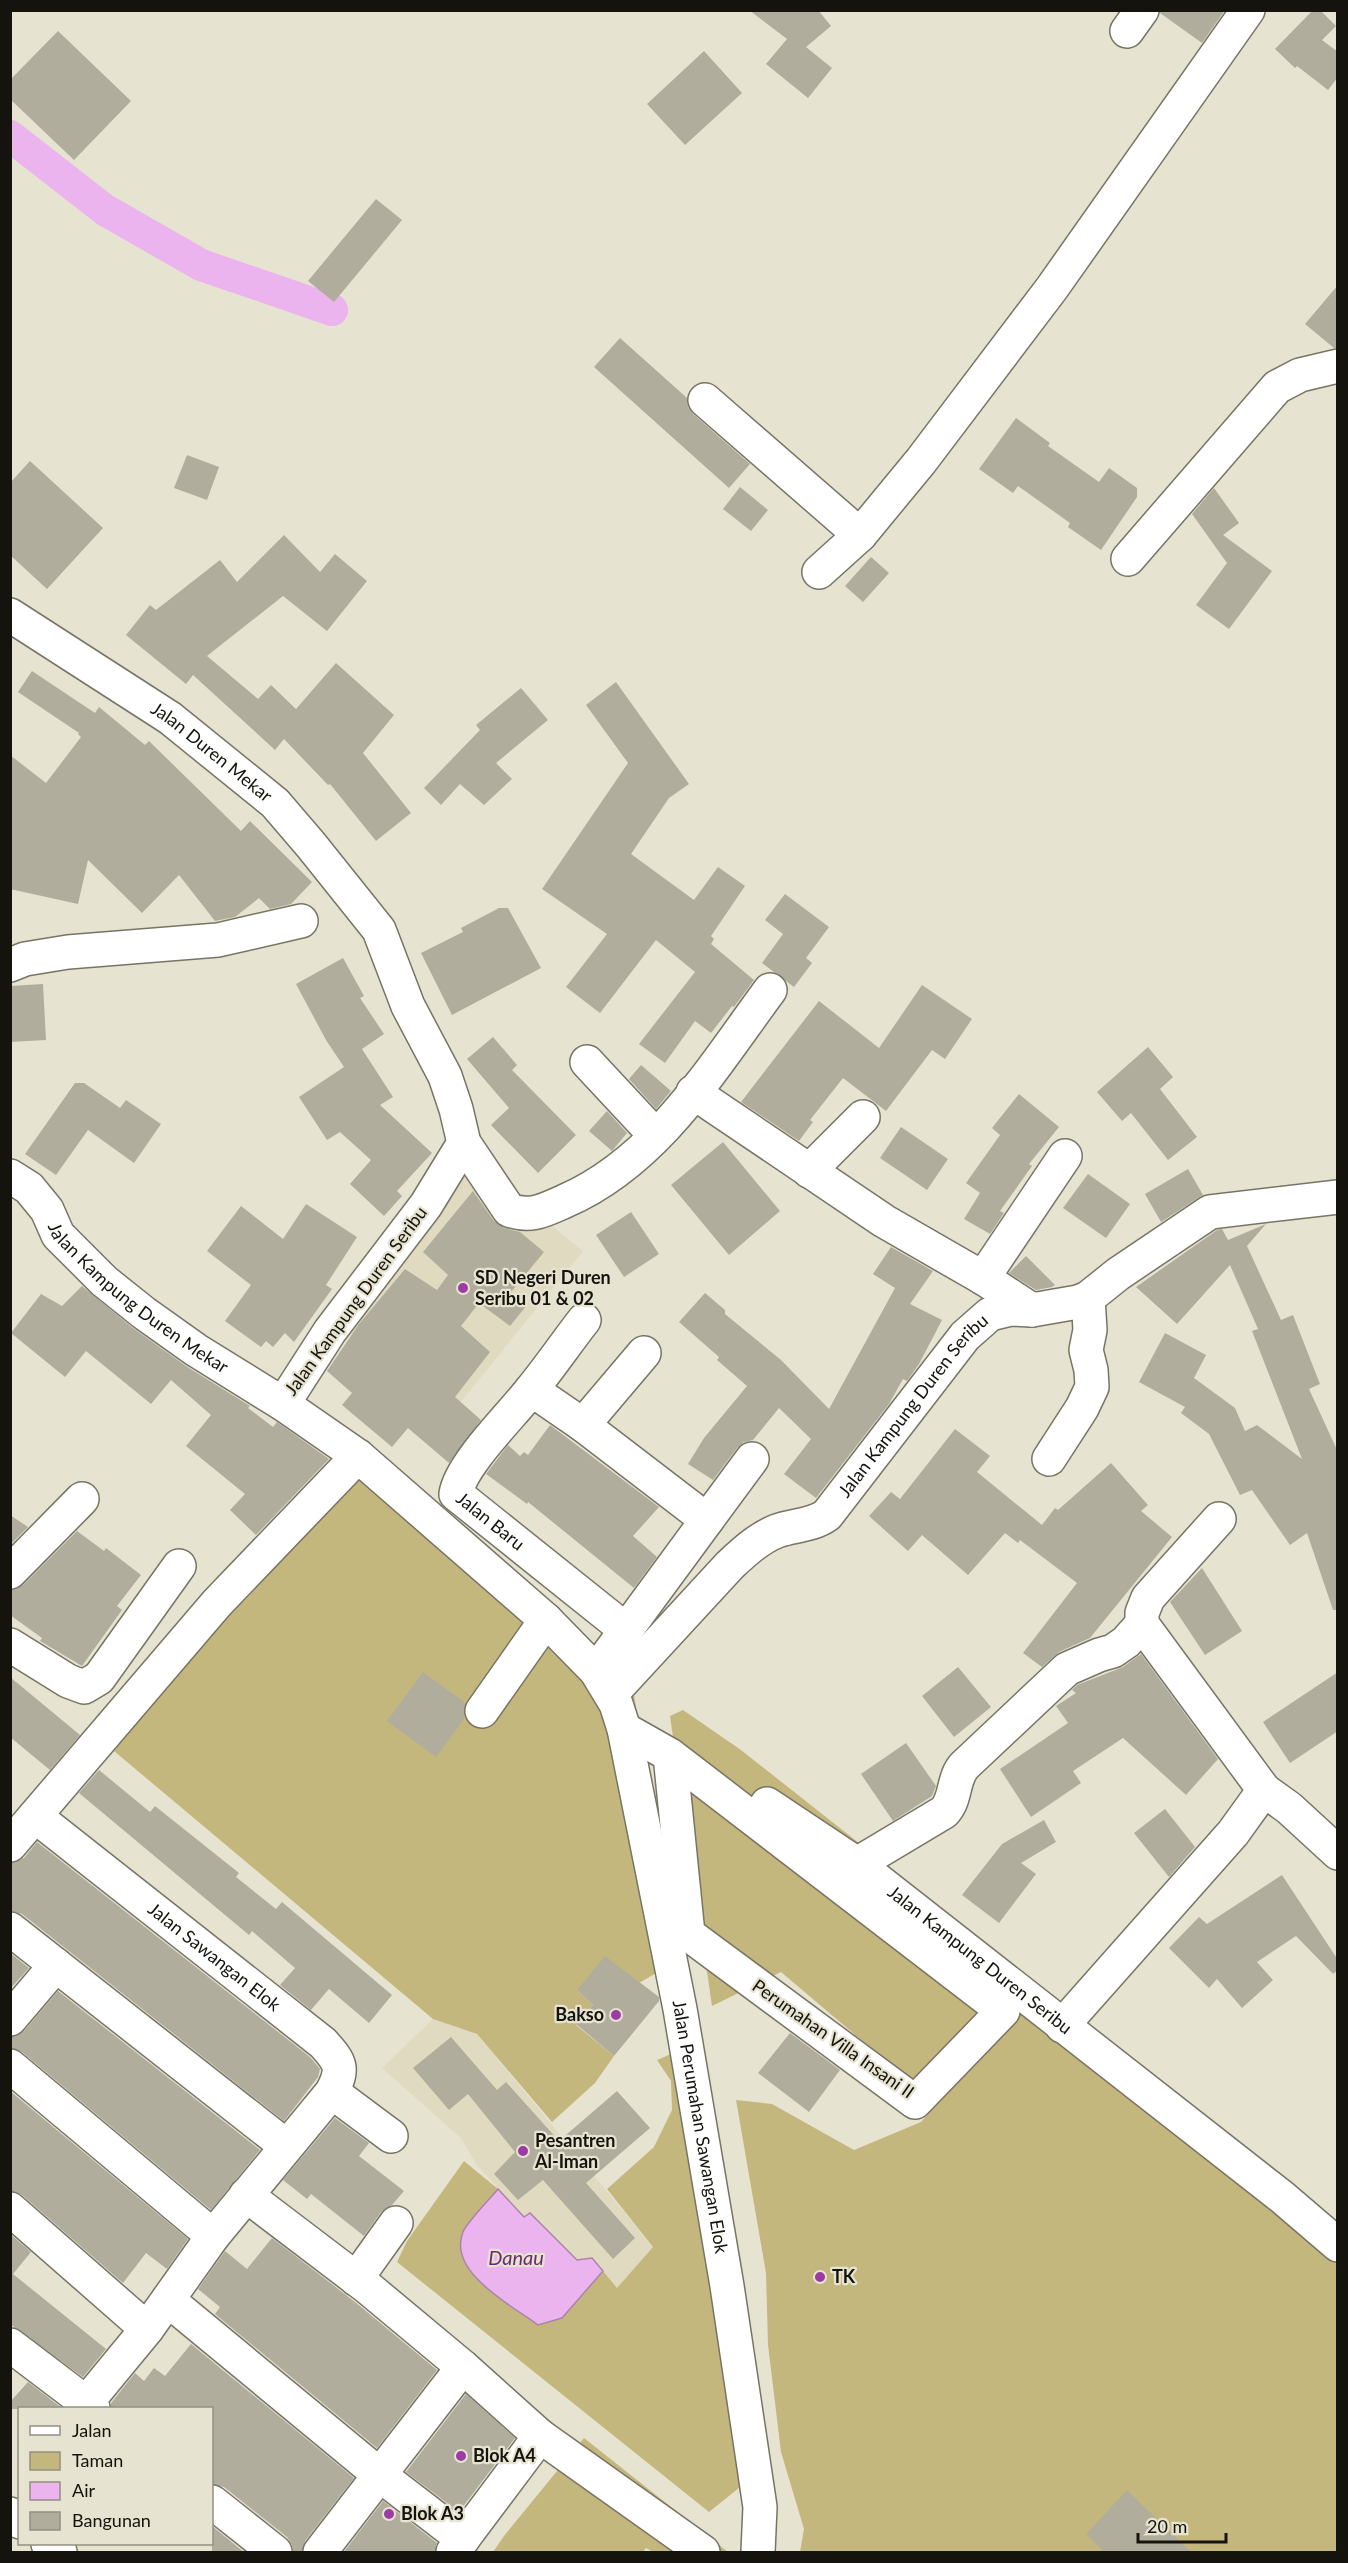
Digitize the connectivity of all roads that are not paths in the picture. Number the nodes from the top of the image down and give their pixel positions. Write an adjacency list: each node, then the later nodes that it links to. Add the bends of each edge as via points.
1 (1248, 10): 4 (street, via 1052,288)
2 (1338, 366): 5 (street, via 1300,375 1277,387)
3 (705, 400): 4 (street)
4 (869, 523): 6 (street)
5 (1128, 559)
6 (819, 572)
7 (10, 615): 15 (street, Jalan Duren Mekar, via 170,718 275,803 379,930 408,1006 445,1076)
8 (301, 921): 9 (street, via 219,940 68,952)
9 (10, 965)
10 (770, 990): 12 (street)
11 (587, 1062): 14 (street)
12 (693, 1092): 14 (street); 17 (street)
13 (863, 1117): 17 (street)
14 (655, 1135): 15 (street, via 625,1166 589,1190 532,1215 509,1210)
15 (464, 1143): 26 (street, Jalan Kampung Duren Seribu, via 426,1205 330,1331)
16 (1065, 1156): 20 (street)
17 (809, 1171): 20 (street, via 884,1221)
18 (10, 1176): 26 (street, Jalan Kampung Duren Mekar, via 29,1188 46,1210 58,1236 104,1281 195,1350)
19 (1338, 1197): 21 (street, Jalan Kampung Duren Seribu, via 1210,1212)
20 (983, 1278): 22 (street)
21 (1088, 1298): 22 (street, Jalan Kampung Duren Seribu); 29 (street, via 1090,1330 1086,1350 1092,1387)
22 (1032, 1310): 40 (street, Jalan Kampung Duren Seribu, via 990,1314 964,1336 827,1515 819,1521 778,1531 730,1565)
23 (584, 1320): 25 (street, Jalan Baru)
24 (644, 1353): 27 (street)
25 (532, 1390): 27 (street); 38 (street, Jalan Baru, via 469,1466 458,1482 456,1494)
26 (283, 1404): 28 (street, Jalan Kampung Duren Seribu)
27 (584, 1425): 33 (street)
28 (358, 1456): 36 (street, Jalan Kampung Duren Seribu); 44 (street, via 217,1603)
29 (1049, 1458)
30 (752, 1459): 33 (street)
31 (82, 1498): 35 (street)
32 (1219, 1519): 37 (street, via 1148,1598)
33 (707, 1520): 38 (street)
34 (179, 1566): 39 (street, via 99,1678 84,1687)
35 (10, 1572)
36 (546, 1620): 40 (street, Jalan Kampung Duren Seribu); 41 (street)
37 (1142, 1624): 43 (street); 47 (street, via 1113,1651 1067,1669 965,1765 956,1780 950,1806 944,1812)
38 (626, 1630): 40 (street)
39 (10, 1645)
40 (612, 1699): 42 (street, Perumahan Villa Insani II); 47 (street, Jalan Kampung Duren Seribu); 74 (street, Jalan Perumahan Sawangan Elok, via 680,2009 728,2286 758,2495)
41 (482, 1711)
42 (670, 1755): 42 (street, Perumahan Villa Insani II, via 1003,2011 915,2102 688,1934)
43 (1264, 1790): 46 (street); 51 (street, via 1233,1833)
44 (35, 1816): 45 (street); 53 (street, Jalan Sawangan Elok, via 323,2043 339,2064 339,2078)
45 (10, 1845)
46 (1338, 1853)
47 (857, 1864): 51 (street, Jalan Kampung Duren Seribu)
48 (10, 1929): 49 (street)
49 (56, 1965): 50 (street); 55 (street)
50 (10, 2019)
51 (1062, 2026): 60 (street, Jalan Kampung Duren Seribu)
52 (10, 2066): 59 (street)
53 (332, 2092): 54 (street); 55 (street, Jalan Sawangan Elok)
54 (391, 2136)
55 (286, 2146): 56 (street, Jalan Sawangan Elok)
56 (246, 2195): 59 (street, Jalan Sawangan Elok); 61 (street)
57 (10, 2209): 63 (street)
58 (396, 2223): 61 (street)
59 (213, 2236): 62 (street, Jalan Sawangan Elok)
60 (1338, 2245)
61 (356, 2279): 65 (street)
62 (168, 2300): 63 (street, Jalan Sawangan Elok); 68 (street)
63 (147, 2329): 66 (street, Jalan Sawangan Elok)
64 (10, 2346): 66 (street, Jalan Sawangan Elok)
65 (463, 2367): 67 (street); 68 (street)
66 (90, 2406)
67 (540, 2436): 70 (street); 73 (street)
68 (381, 2476): 70 (street); 72 (street)
69 (213, 2503): 71 (street)
70 (458, 2546)
71 (275, 2553)
72 (321, 2553)
73 (703, 2553)
74 (759, 2553)

